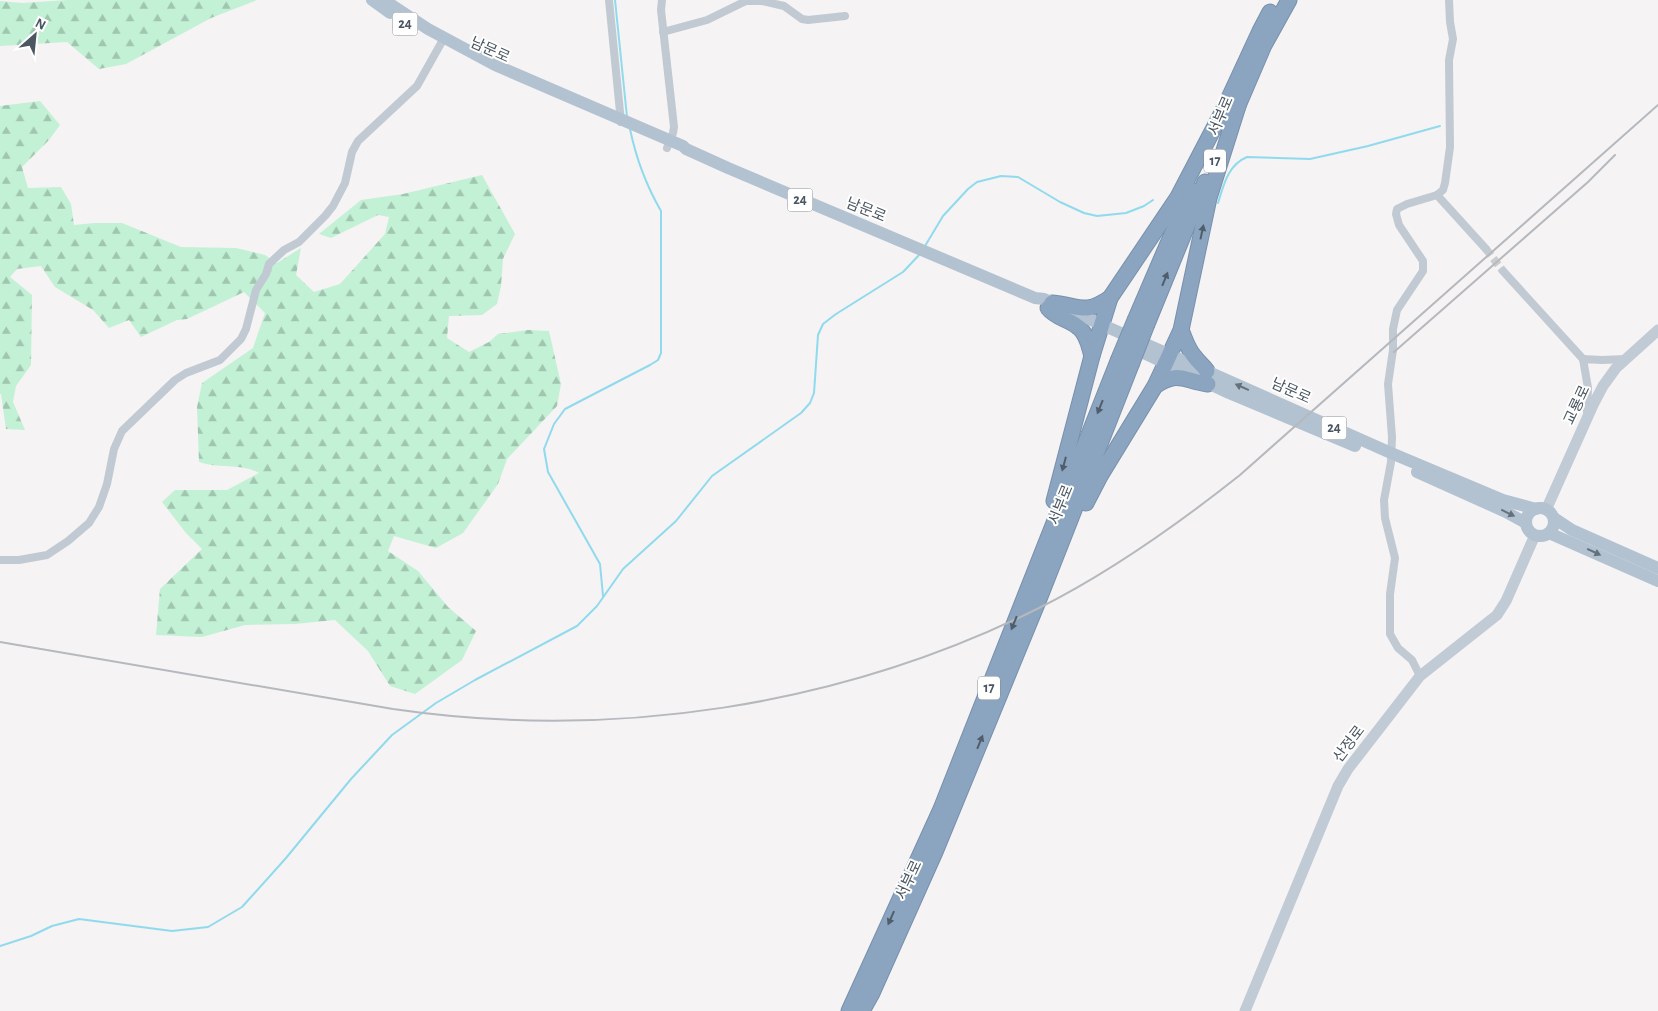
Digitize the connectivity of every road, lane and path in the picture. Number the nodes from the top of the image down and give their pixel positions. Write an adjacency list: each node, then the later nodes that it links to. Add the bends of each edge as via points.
1 (372, 0): 10 (main road, 남문로 / 24, via 402,22)
2 (384, 0): 10 (main road, 남문로 / 24)
3 (609, 0): 12 (street)
4 (662, 0): 9 (street)
5 (1277, 0): 11 (highway, 서부로 / 17, via 1260,31)
6 (1289, 0): 11 (highway, 서부로 / 17)
7 (1449, 0): 14 (street, via 1453,38 1449,60 1450,147 1445,183)
8 (845, 16): 9 (street, via 808,20 784,6 746,1 707,20)
9 (663, 32): 13 (street, via 674,127)
10 (442, 42): 12 (main road, 남문로 / 24, via 494,71); 35 (street, via 417,86 358,141 342,189 330,211 299,242 269,264 256,290 241,339 220,360 175,380 122,431 114,449 99,508 89,523 46,555)
11 (1232, 104): 17 (highway, via 1178,197); 20 (highway, one-way to 11); 38 (highway, 서부로 / 17, bridge, via 1141,321)
12 (627, 124): 13 (main road, 남문로 / 24)
13 (669, 144): 18 (main road, 남문로 / 24, via 683,146 819,208 1044,299)
14 (1437, 195): 15 (street); 29 (street, via 1407,204 1397,209 1396,214 1423,261 1423,271 1397,310 1393,329 1388,384)
15 (1486, 249)
16 (1503, 271): 24 (street)
17 (1110, 298): 18 (highway, via 1088,308); 19 (highway)
18 (1050, 305): 19 (main road, 남문로 / 24); 22 (highway, via 1053,314 1079,327 1085,334)
19 (1101, 328): 22 (highway); 23 (main road, 남문로 / 24)
20 (1182, 330): 23 (highway); 26 (highway, via 1187,347 1203,365)
21 (1658, 330): 25 (street, 교룡로)
22 (1092, 356): 38 (highway, one-way to 38)
23 (1168, 359): 26 (main road, 남문로 / 24); 27 (highway)
24 (1583, 359): 25 (street); 28 (street)
25 (1626, 359): 28 (street, 교룡로, via 1603,386)
26 (1208, 378): 27 (highway, via 1196,382 1173,377); 29 (main road, 남문로 / 24)
27 (1155, 386): 38 (highway)
28 (1588, 417): 30 (street, 교룡로)
29 (1391, 457): 30 (main road, 남문로 / 24); 31 (main road, 남문로 / 24, one-way to 31); 39 (street, via 1384,500 1395,558 1390,594 1390,634 1398,648 1412,660)
30 (1545, 512): 31 (main road, via 1528,514); 32 (main road, via 1553,527); 34 (main road, 남문로 / 24)
31 (1526, 523): 33 (main road, 남문로 / 24)
32 (1549, 532): 33 (main road, via 1543,536); 34 (main road, 남문로 / 24, one-way to 34)
33 (1535, 535): 39 (street, 산정로, via 1497,615)
34 (1623, 559): 36 (main road, 남문로 / 24); 37 (main road, 남문로 / 24)
35 (0, 560)
36 (1658, 568)
37 (1658, 581)
38 (1032, 597): 40 (highway, 서부로 / 17, one-way to 40, via 941,809); 41 (highway, 서부로 / 17, one-way to 38, via 935,852)
39 (1420, 676): 42 (street, 산정로, via 1338,786)
40 (848, 1011)
41 (863, 1011)
42 (1245, 1011)

